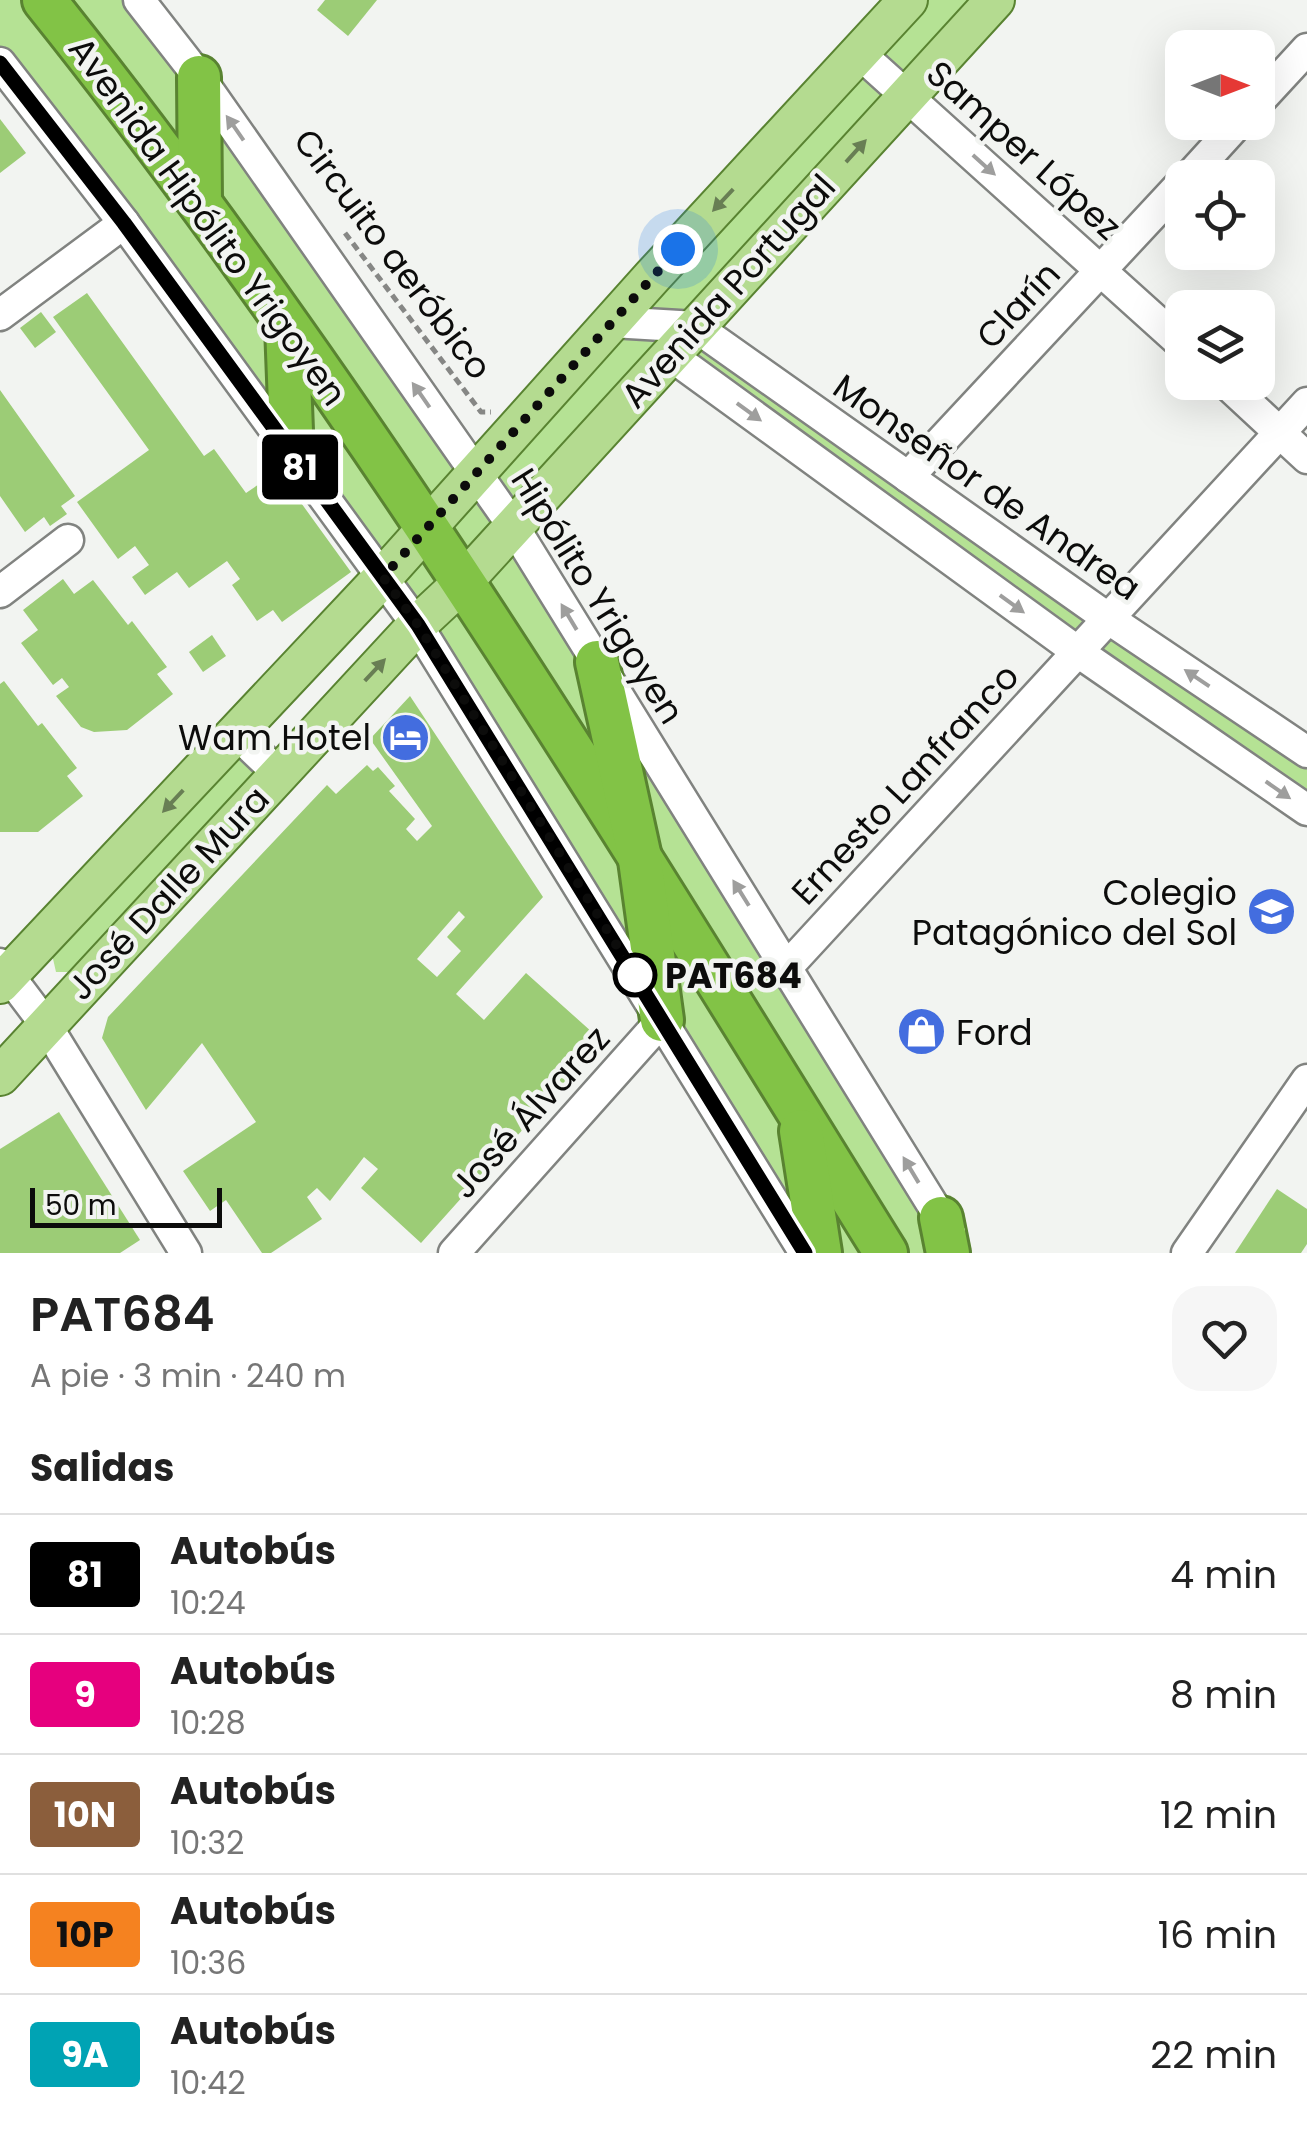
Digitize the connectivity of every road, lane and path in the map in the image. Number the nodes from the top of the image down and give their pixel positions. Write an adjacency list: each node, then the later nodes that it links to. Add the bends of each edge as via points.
1 (44, 0): 14 (highway, Avenida Hipólito Yrigoyen)
2 (139, 0): 8 (street, Hipólito Yrigoyen)
3 (908, 0): 6 (main road, Avenida Portugal)
4 (995, 0): 10 (main road, Avenida Portugal)
5 (1307, 49): 9 (street)
6 (859, 53): 10 (street, Samper López); 19 (main road, Avenida Portugal, one-way to 19)
7 (0, 64): 16 (street)
8 (199, 77): 14 (highway); 30 (street, Hipólito Yrigoyen, one-way to 8)
9 (1275, 84)
10 (906, 96): 17 (street, Samper López, one-way to 17); 21 (main road, Avenida Portugal, one-way to 10)
11 (1223, 140): 12 (street)
12 (1204, 160)
13 (1165, 201): 17 (street, Clarín)
14 (200, 204): 20 (highway, Avenida Hipólito Yrigoyen)
15 (336, 222): 26 (path, Circuito aeróbico, via 481,412)
16 (124, 223): 18 (street); 28 (street)
17 (1102, 270): 22 (street, Samper López); 31 (street, Clarín)
18 (0, 315)
19 (612, 322): 21 (street); 30 (main road, Avenida Portugal)
20 (287, 325): 28 (highway); 33 (highway, Avenida Hipólito Yrigoyen)
21 (696, 327): 23 (main road, Avenida Portugal); 31 (street, Monseñor de Andrea)
22 (1165, 328)
23 (670, 355): 32 (main road, Avenida Portugal); 40 (street, one-way to 40)
24 (1244, 400): 27 (street)
25 (1307, 403): 27 (street, Ernesto Lanfranco)
26 (502, 412)
27 (1280, 433): 29 (street); 38 (street, Ernesto Lanfranco)
28 (292, 457): 35 (street)
29 (1307, 458)
30 (476, 474): 32 (street, Hipólito Yrigoyen); 33 (main road, Avenida Portugal)
31 (908, 478): 38 (street, Monseñor de Andrea)
32 (514, 526): 36 (main road, Avenida Portugal); 41 (street, Hipólito Yrigoyen, one-way to 32)
33 (427, 528): 35 (main road, José Dalle Mura); 36 (highway, Avenida Hipólito Yrigoyen)
34 (68, 540): 37 (street)
35 (383, 577): 39 (street); 42 (main road, José Dalle Mura)
36 (462, 583): 39 (main road, José Dalle Mura); 46 (highway, Avenida Hipólito Yrigoyen)
37 (0, 592)
38 (1108, 619): 40 (street, Ernesto Lanfranco); 43 (street, Monseñor de Andrea, one-way to 38)
39 (418, 625): 44 (main road, José Dalle Mura, one-way to 39); 49 (street)
40 (1078, 652): 45 (street, one-way to 45); 47 (street, Ernesto Lanfranco)
41 (596, 662): 46 (highway); 47 (street, Hipólito Yrigoyen, one-way to 41)
42 (236, 733): 44 (street); 48 (main road, José Dalle Mura, one-way to 48)
43 (1307, 752)
44 (279, 774): 50 (main road, José Dalle Mura)
45 (1307, 810)
46 (639, 853): 49 (highway); 53 (highway, Avenida Hipólito Yrigoyen)
47 (788, 966): 54 (street, Hipólito Yrigoyen, one-way to 47)
48 (3, 974): 50 (street)
49 (662, 1020): 56 (street, José Álvarez); 57 (street)
50 (46, 1025): 51 (main road, José Dalle Mura); 55 (street)
51 (0, 1076)
52 (1307, 1080): 60 (street)
53 (798, 1111): 58 (highway); 59 (highway, Avenida Hipólito Yrigoyen)
54 (950, 1241)
55 (186, 1253)
56 (454, 1253)
57 (805, 1253)
58 (820, 1253)
59 (886, 1253)
60 (1187, 1253)

